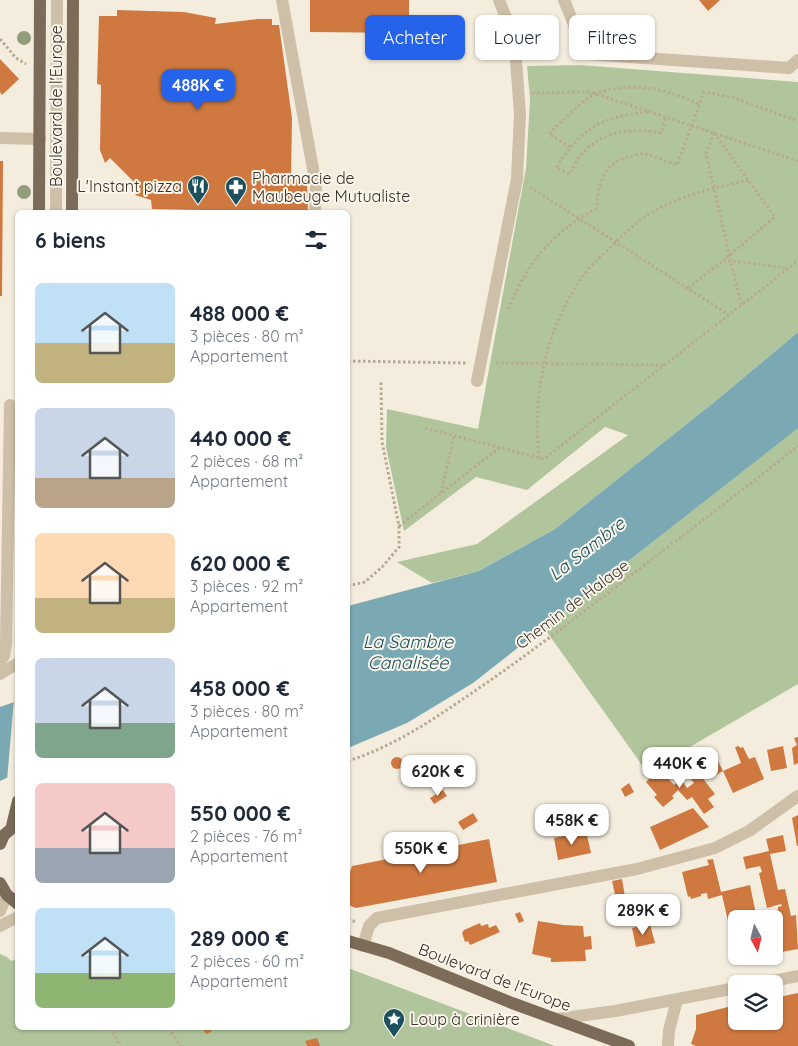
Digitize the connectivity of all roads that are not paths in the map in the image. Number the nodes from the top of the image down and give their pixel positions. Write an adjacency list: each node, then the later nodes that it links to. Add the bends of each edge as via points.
1 (40, 0): 9 (main road)
2 (57, 0): 11 (street)
3 (73, 0): 12 (main road, Boulevard de l'Europe)
4 (282, 0): 13 (street, via 316,185)
5 (499, 0): 14 (street, via 516,60 520,114 517,179)
6 (564, 0): 7 (street, via 586,54 789,68)
7 (798, 60)
8 (0, 138): 9 (street)
9 (40, 139): 10 (main road)
10 (39, 210)
11 (56, 210)
12 (72, 210)
13 (315, 210)
14 (476, 382)
15 (9, 405): 16 (street, via 6,644)
16 (0, 661)
17 (15, 665): 18 (street)
18 (0, 674)
19 (798, 796): 29 (street, via 749,831 715,848 637,869 377,918 369,926)
20 (15, 810): 21 (main road)
21 (7, 833)
22 (0, 883): 23 (main road)
23 (7, 895): 24 (main road); 25 (street)
24 (15, 902)
25 (0, 911)
26 (15, 918): 27 (street)
27 (0, 926)
28 (350, 942): 29 (main road, Boulevard de l'Europe)
29 (363, 946): 34 (main road, Boulevard de l'Europe, via 389,953)
30 (798, 976): 31 (street)
31 (783, 979)
32 (728, 990): 33 (street)
33 (677, 1000): 34 (street); 36 (street)
34 (557, 1019): 35 (main road, Boulevard de l'Europe)
35 (629, 1046)
36 (668, 1046)

